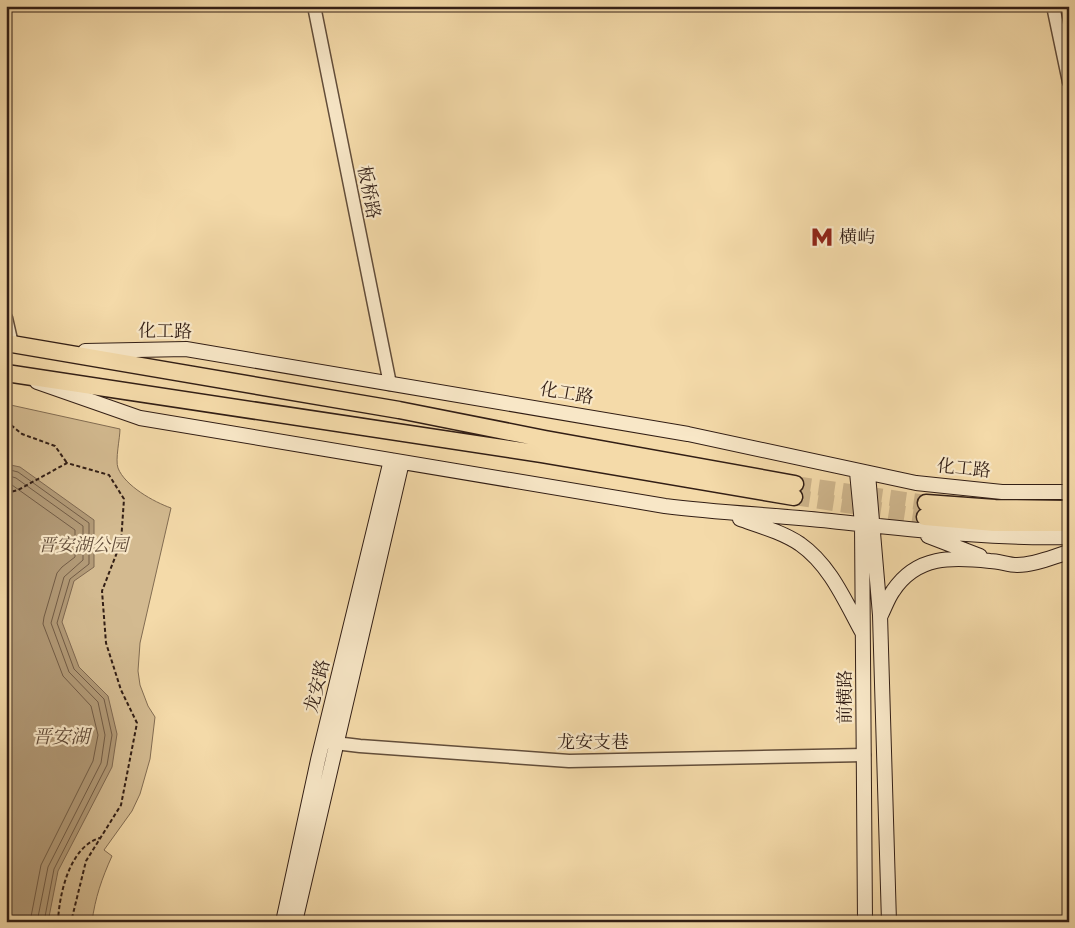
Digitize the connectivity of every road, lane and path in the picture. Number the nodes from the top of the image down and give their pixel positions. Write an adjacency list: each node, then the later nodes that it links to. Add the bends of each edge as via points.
1 (314, 6): 8 (street, 板桥路)
2 (1053, 6): 3 (street)
3 (1069, 82)
4 (6, 318): 5 (street)
5 (9, 344): 6 (highway, 化工路)
6 (57, 352): 7 (highway, 化工路, via 399,410 795,491); 8 (main road, 化工路, via 186,349)
7 (8, 373): 10 (main road, via 140,418)
8 (390, 384): 12 (main road, 化工路, via 688,434)
9 (6, 422): 11 (path, via 22,434 55,446)
10 (396, 461): 16 (main road); 25 (main road, 龙安路)
11 (67, 463): 14 (path, via 18,490); 27 (path, via 109,475 124,499 121,542 102,591 106,643 121,690 138,722 121,805)
12 (863, 473): 13 (main road, 化工路, via 957,489); 18 (main road, 前横路)
13 (1069, 492)
14 (6, 493)
15 (1069, 509): 17 (highway, 化工路, via 926,510 994,523)
16 (723, 513): 18 (main road); 24 (main road, via 774,531 810,552 836,585)
17 (1069, 523)
18 (868, 525): 19 (main road); 23 (main road, 前横路); 24 (main road, 前横路)
19 (913, 530): 20 (main road); 22 (main road)
20 (1069, 537)
21 (1069, 552): 22 (main road, via 1016,565)
22 (991, 560): 23 (main road, via 944,559 923,564 894,590)
23 (880, 615): 33 (main road, 前横路)
24 (863, 634): 26 (main road, 前横路)
25 (329, 742): 26 (street, 龙安支巷, via 569,761); 30 (main road, 龙安路); 31 (main road, 龙安路)
26 (864, 755): 32 (main road, 前横路)
27 (100, 838): 28 (path, via 91,840 74,858 65,879); 29 (path, via 86,860)
28 (58, 922)
29 (71, 922)
30 (282, 922)
31 (295, 922)
32 (865, 922)
33 (889, 922)

